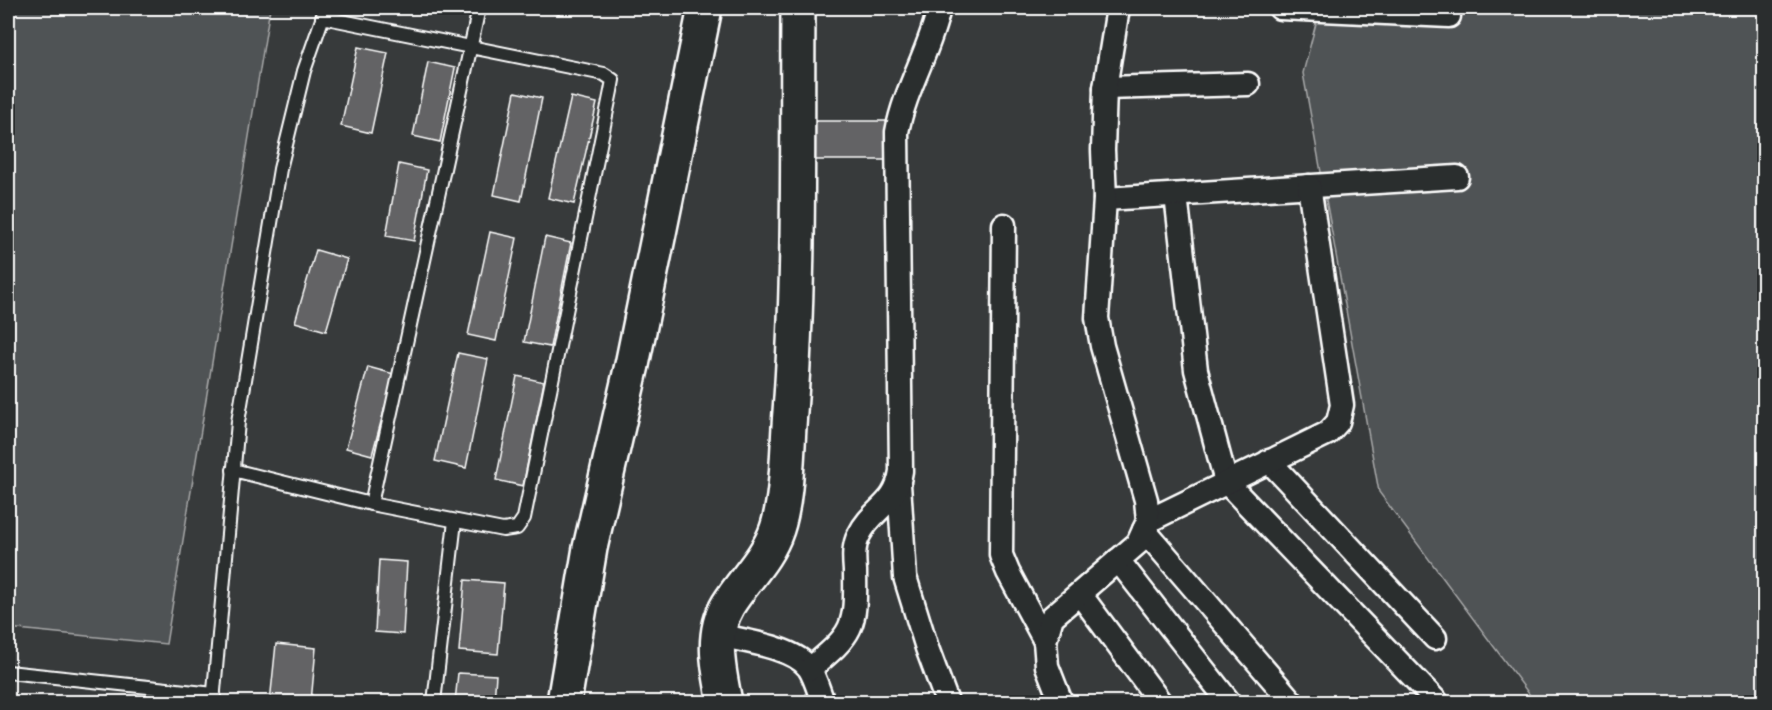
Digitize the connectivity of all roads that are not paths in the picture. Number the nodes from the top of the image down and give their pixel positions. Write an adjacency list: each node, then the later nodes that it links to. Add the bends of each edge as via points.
1 (479, 8): 9 (lane)
2 (705, 8): 33 (street, via 590,548)
3 (798, 8): 26 (street, via 795,341 783,500 777,529 763,560 727,607)
4 (939, 8): 20 (street, via 897,132)
5 (1118, 8): 11 (street)
6 (1280, 8): 8 (street)
7 (324, 12): 9 (lane); 18 (lane, via 304,71 280,169 237,422)
8 (1449, 16)
9 (469, 47): 21 (lane); 22 (lane, via 604,74 613,80 524,518 517,528 503,530)
10 (1248, 84): 11 (street)
11 (1105, 88): 15 (street)
12 (1457, 177): 13 (street)
13 (1309, 186): 14 (street); 17 (street, via 1342,405 1338,422 1328,433)
14 (1176, 195): 15 (street); 19 (street, via 1196,370)
15 (1105, 199): 23 (street, via 1097,318 1146,500)
16 (1004, 225): 28 (street, via 1001,555)
17 (1269, 461): 19 (street); 27 (street)
18 (233, 470): 21 (lane); 31 (lane)
19 (1226, 482): 23 (street); 41 (street)
20 (899, 484): 29 (street, via 856,544 856,606 850,629); 36 (street, via 905,577)
21 (371, 504): 22 (lane)
22 (455, 520): 32 (lane)
23 (1146, 526): 24 (street, via 1138,543); 40 (street)
24 (1118, 560): 25 (street); 39 (street)
25 (1080, 594): 28 (street, via 1052,617); 38 (street)
26 (718, 635): 29 (street, via 785,652 801,659); 34 (street, via 717,664)
27 (1435, 638)
28 (1045, 641): 37 (street, via 1047,666)
29 (810, 669): 35 (street)
30 (8, 672): 31 (lane)
31 (214, 698)
32 (434, 702)
33 (564, 702)
34 (725, 702)
35 (823, 702)
36 (947, 702)
37 (1060, 702)
38 (1160, 702)
39 (1229, 702)
40 (1292, 702)
41 (1437, 702)

